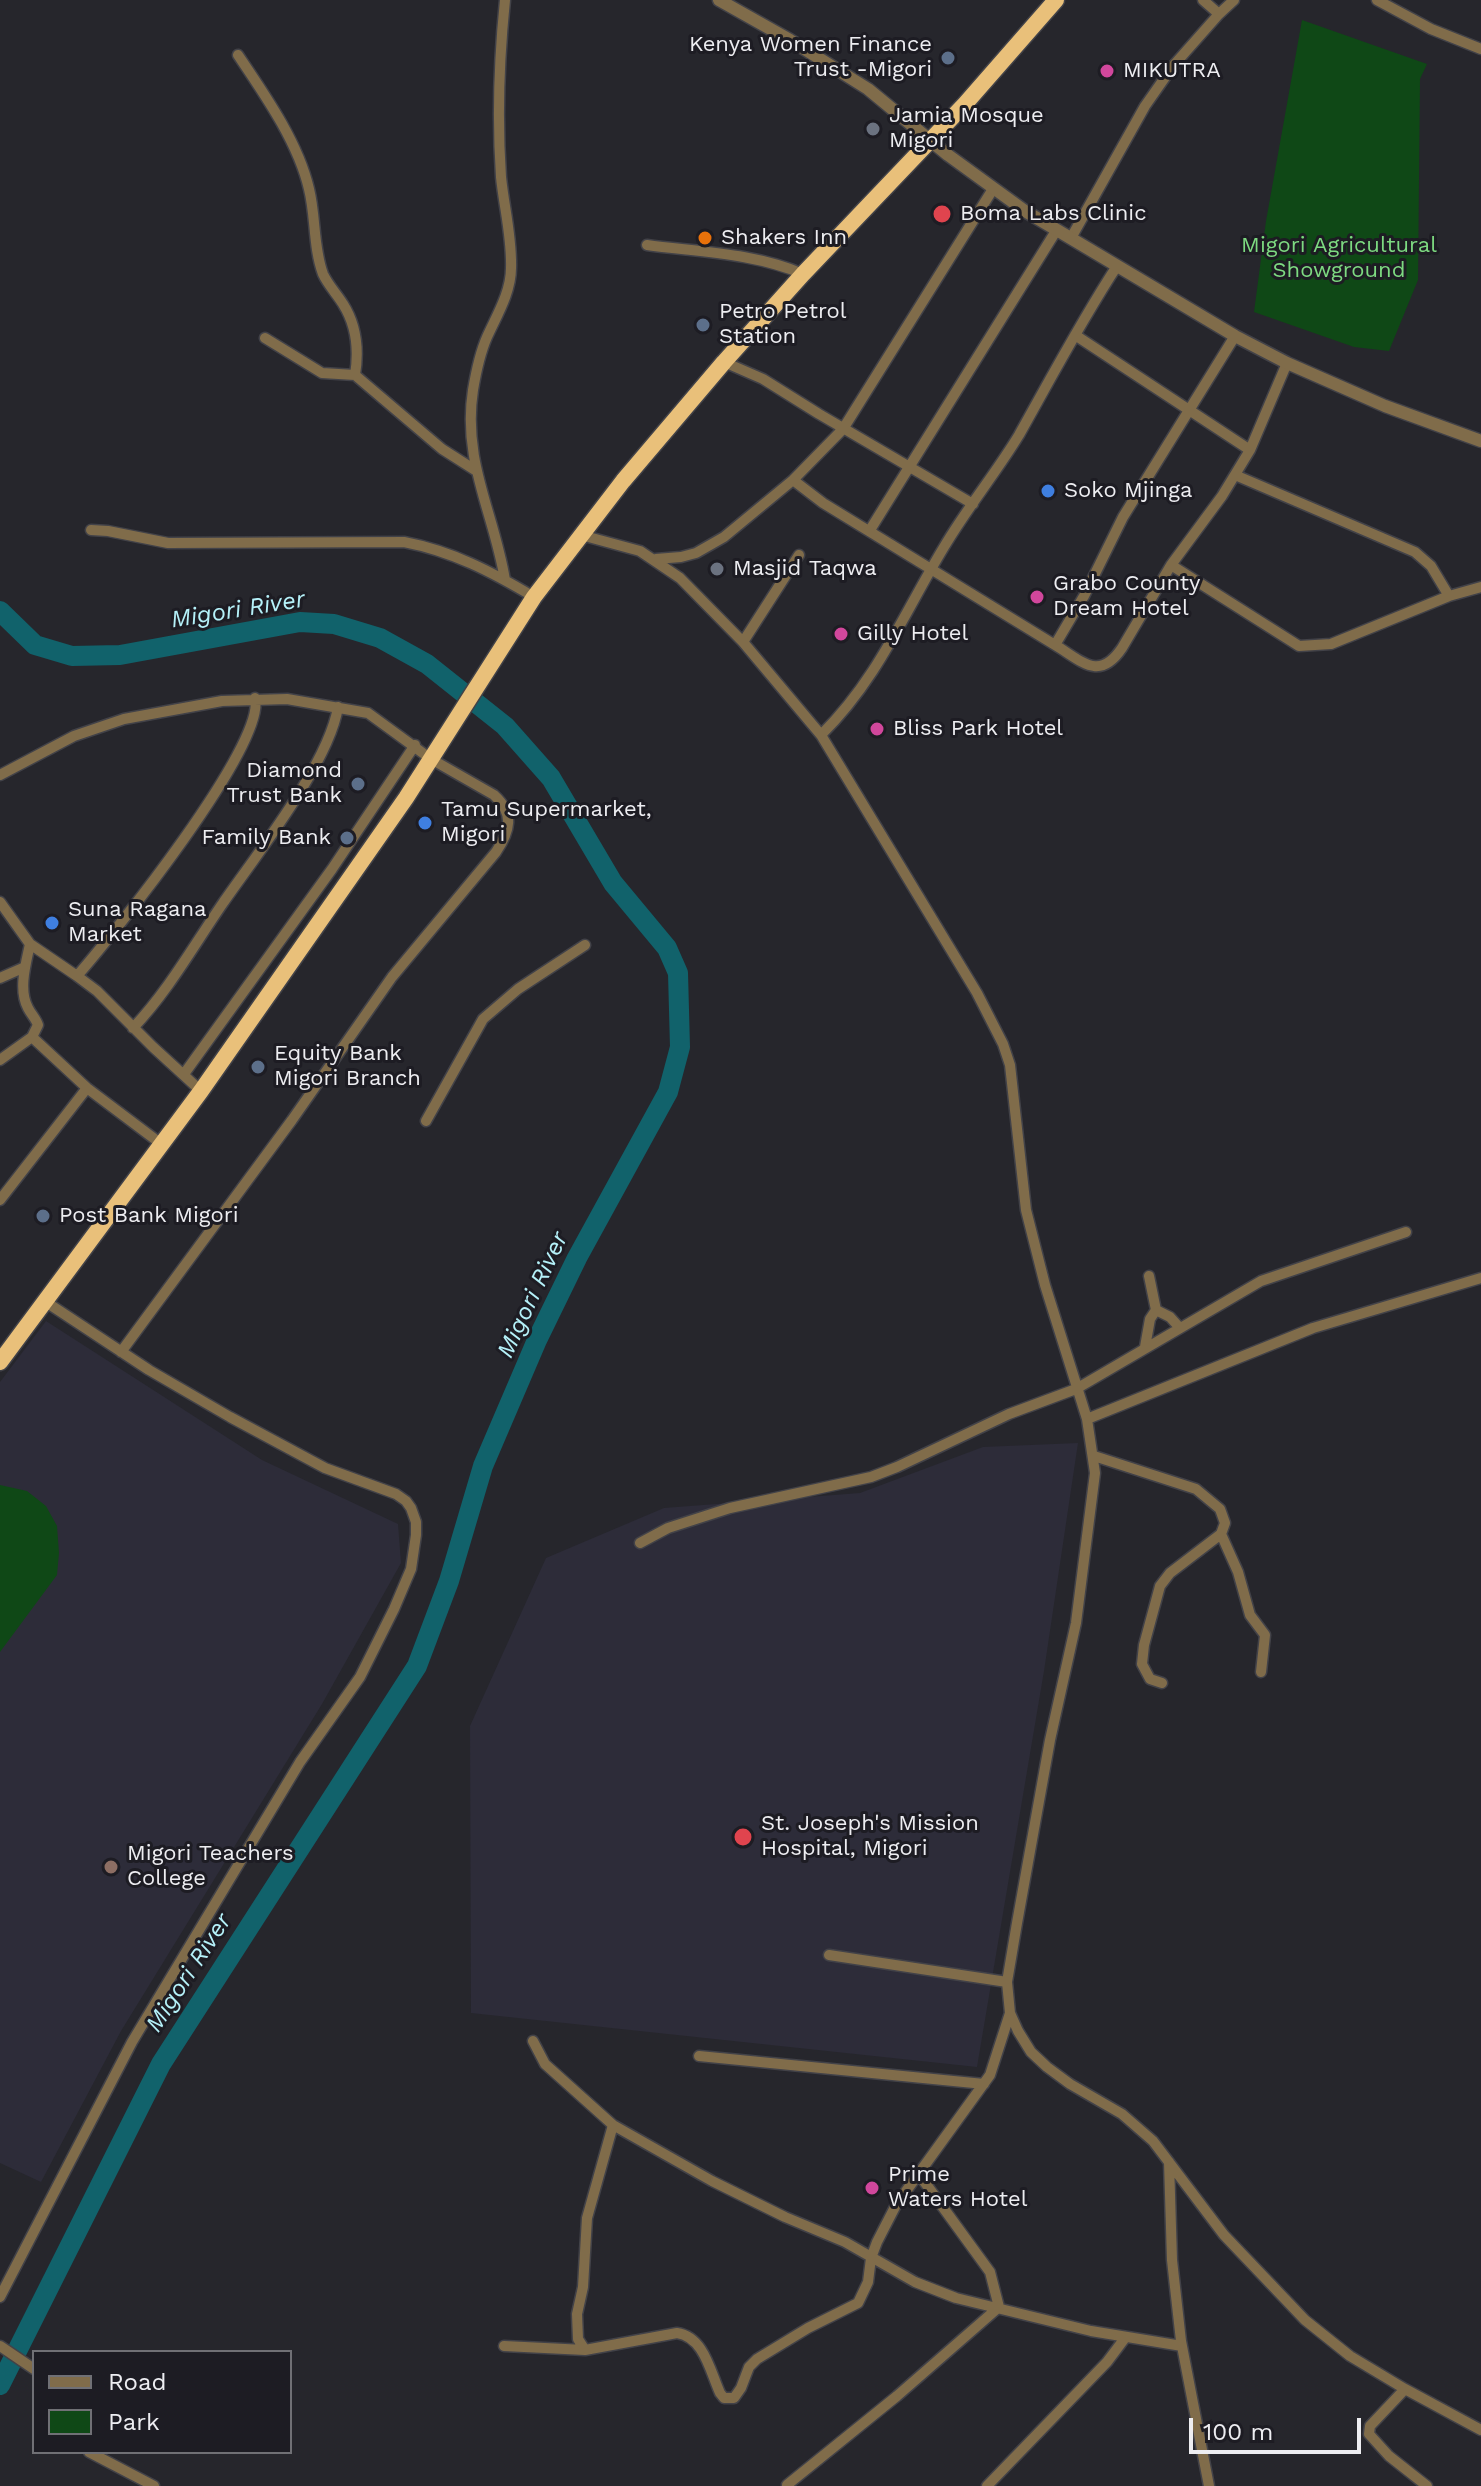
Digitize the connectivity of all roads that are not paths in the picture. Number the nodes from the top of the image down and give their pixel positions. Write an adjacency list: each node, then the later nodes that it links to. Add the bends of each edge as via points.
1 (505, 0): 28 (street, via 498,116 512,270 476,375 471,411)
2 (719, 0): 10 (street, via 868,89)
3 (1056, 0): 10 (highway)
4 (1203, 0): 7 (street)
5 (1234, 0): 7 (street)
6 (1377, 0): 8 (street)
7 (1219, 14): 13 (street, via 1145,106)
8 (1481, 49)
9 (238, 55): 22 (street, via 303,167 324,275 356,337)
10 (931, 140): 11 (street); 16 (highway)
11 (993, 189): 12 (street); 24 (street)
12 (1056, 231): 13 (street); 27 (street)
13 (1071, 238): 15 (street)
14 (647, 245): 16 (street, via 716,253)
15 (1117, 266): 17 (street); 18 (street)
16 (803, 274): 20 (highway)
17 (1075, 335): 23 (street); 31 (street)
18 (1235, 336): 21 (street); 23 (street)
19 (265, 338): 22 (street, via 322,373)
20 (724, 362): 24 (street, via 763,379); 34 (highway)
21 (1287, 363): 25 (street); 26 (street)
22 (355, 375): 28 (street, via 442,449)
23 (1188, 410): 26 (street); 44 (street)
24 (843, 429): 27 (street); 30 (street)
25 (1481, 441)
26 (1250, 450): 29 (street)
27 (911, 467): 31 (street); 33 (street)
28 (475, 470): 39 (street)
29 (1235, 475): 37 (street); 41 (street, via 1415,552 1431,566)
30 (793, 480): 33 (street); 36 (street, via 710,547)
31 (973, 504): 38 (street)
32 (91, 530): 39 (street, via 168,543 404,542 453,555)
33 (870, 530): 38 (street)
34 (581, 535): 36 (street); 42 (highway)
35 (799, 555): 43 (street)
36 (656, 559): 43 (street)
37 (1171, 565): 41 (street, via 1299,646 1331,644); 44 (street, via 1109,664 1091,666)
38 (932, 569): 44 (street); 47 (street, via 864,687)
39 (505, 580): 42 (street)
40 (1481, 587): 41 (street)
41 (1449, 596)
42 (534, 597): 49 (highway)
43 (743, 642): 47 (street)
44 (1055, 645)
45 (255, 698): 46 (street); 50 (street, via 187,706 98,726); 55 (street, via 253,722 229,772 118,928)
46 (338, 707): 48 (street, via 368,713); 57 (street, via 325,745 282,817 174,979)
47 (821, 735): 75 (street, via 1003,1044 1014,1090 1026,1210)
48 (415, 745): 49 (street); 60 (street)
49 (431, 759): 62 (highway); 73 (street, via 501,801 509,818 505,838 392,977)
50 (0, 775)
51 (0, 902): 52 (street)
52 (30, 944): 54 (street); 55 (street)
53 (585, 945): 63 (street, via 483,1019)
54 (25, 967): 56 (street); 58 (street, via 25,1001 38,1025)
55 (77, 976): 57 (street)
56 (0, 978)
57 (133, 1028): 60 (street)
58 (32, 1037): 59 (street); 61 (street)
59 (0, 1060)
60 (184, 1074): 62 (street)
61 (87, 1088): 64 (street); 65 (street)
62 (201, 1091): 64 (highway)
63 (426, 1121)
64 (160, 1143): 69 (highway)
65 (0, 1200)
66 (1406, 1232): 71 (street, via 1261,1281)
67 (1149, 1276): 70 (street)
68 (1481, 1278): 76 (street, via 1313,1328)
69 (43, 1300): 73 (street); 74 (highway)
70 (1156, 1310): 71 (street); 72 (street)
71 (1179, 1327): 72 (street)
72 (1145, 1347): 75 (street)
73 (121, 1352): 92 (street, via 301,1456 406,1501 416,1522 415,1550 404,1588 360,1677 300,1762 132,2042)
74 (0, 1362)
75 (1076, 1389): 76 (street); 79 (street, via 871,1477 730,1508)
76 (1087, 1419): 77 (street)
77 (1094, 1456): 78 (street, via 1196,1489 1220,1509 1225,1523); 83 (street, via 1094,1495 1076,1623)
78 (1221, 1534): 80 (street, via 1250,1615 1266,1637); 81 (street, via 1170,1573 1157,1595 1142,1664 1150,1679)
79 (640, 1543)
80 (1261, 1672)
81 (1162, 1683)
82 (829, 1955): 83 (street)
83 (1007, 1982): 84 (street)
84 (1010, 2013): 87 (street); 89 (street, via 1031,2052 1047,2067 1138,2126)
85 (533, 2041): 88 (street, via 545,2064)
86 (699, 2056): 87 (street)
87 (984, 2084): 90 (street)
88 (613, 2125): 91 (street, via 712,2181); 98 (street, via 587,2218 577,2314 578,2339)
89 (1169, 2162): 97 (street); 100 (street, via 1224,2235 1305,2320 1350,2356)
90 (918, 2173): 91 (street); 93 (street, via 990,2272)
91 (871, 2258): 93 (street, via 936,2291); 98 (street, via 858,2303 757,2359 734,2398 720,2393 690,2336 677,2333)
92 (0, 2297)
93 (999, 2307): 94 (street); 104 (street)
94 (1125, 2338): 97 (street); 105 (street)
95 (0, 2346): 99 (street)
96 (504, 2346): 98 (street)
97 (1182, 2346): 106 (street)
98 (585, 2350)
99 (32, 2368)
100 (1405, 2389): 101 (street); 107 (street, via 1370,2426 1369,2434)
101 (1481, 2430)
102 (93, 2454): 103 (street)
103 (154, 2486)
104 (788, 2486)
105 (987, 2486)
106 (1209, 2486)
107 (1427, 2486)

